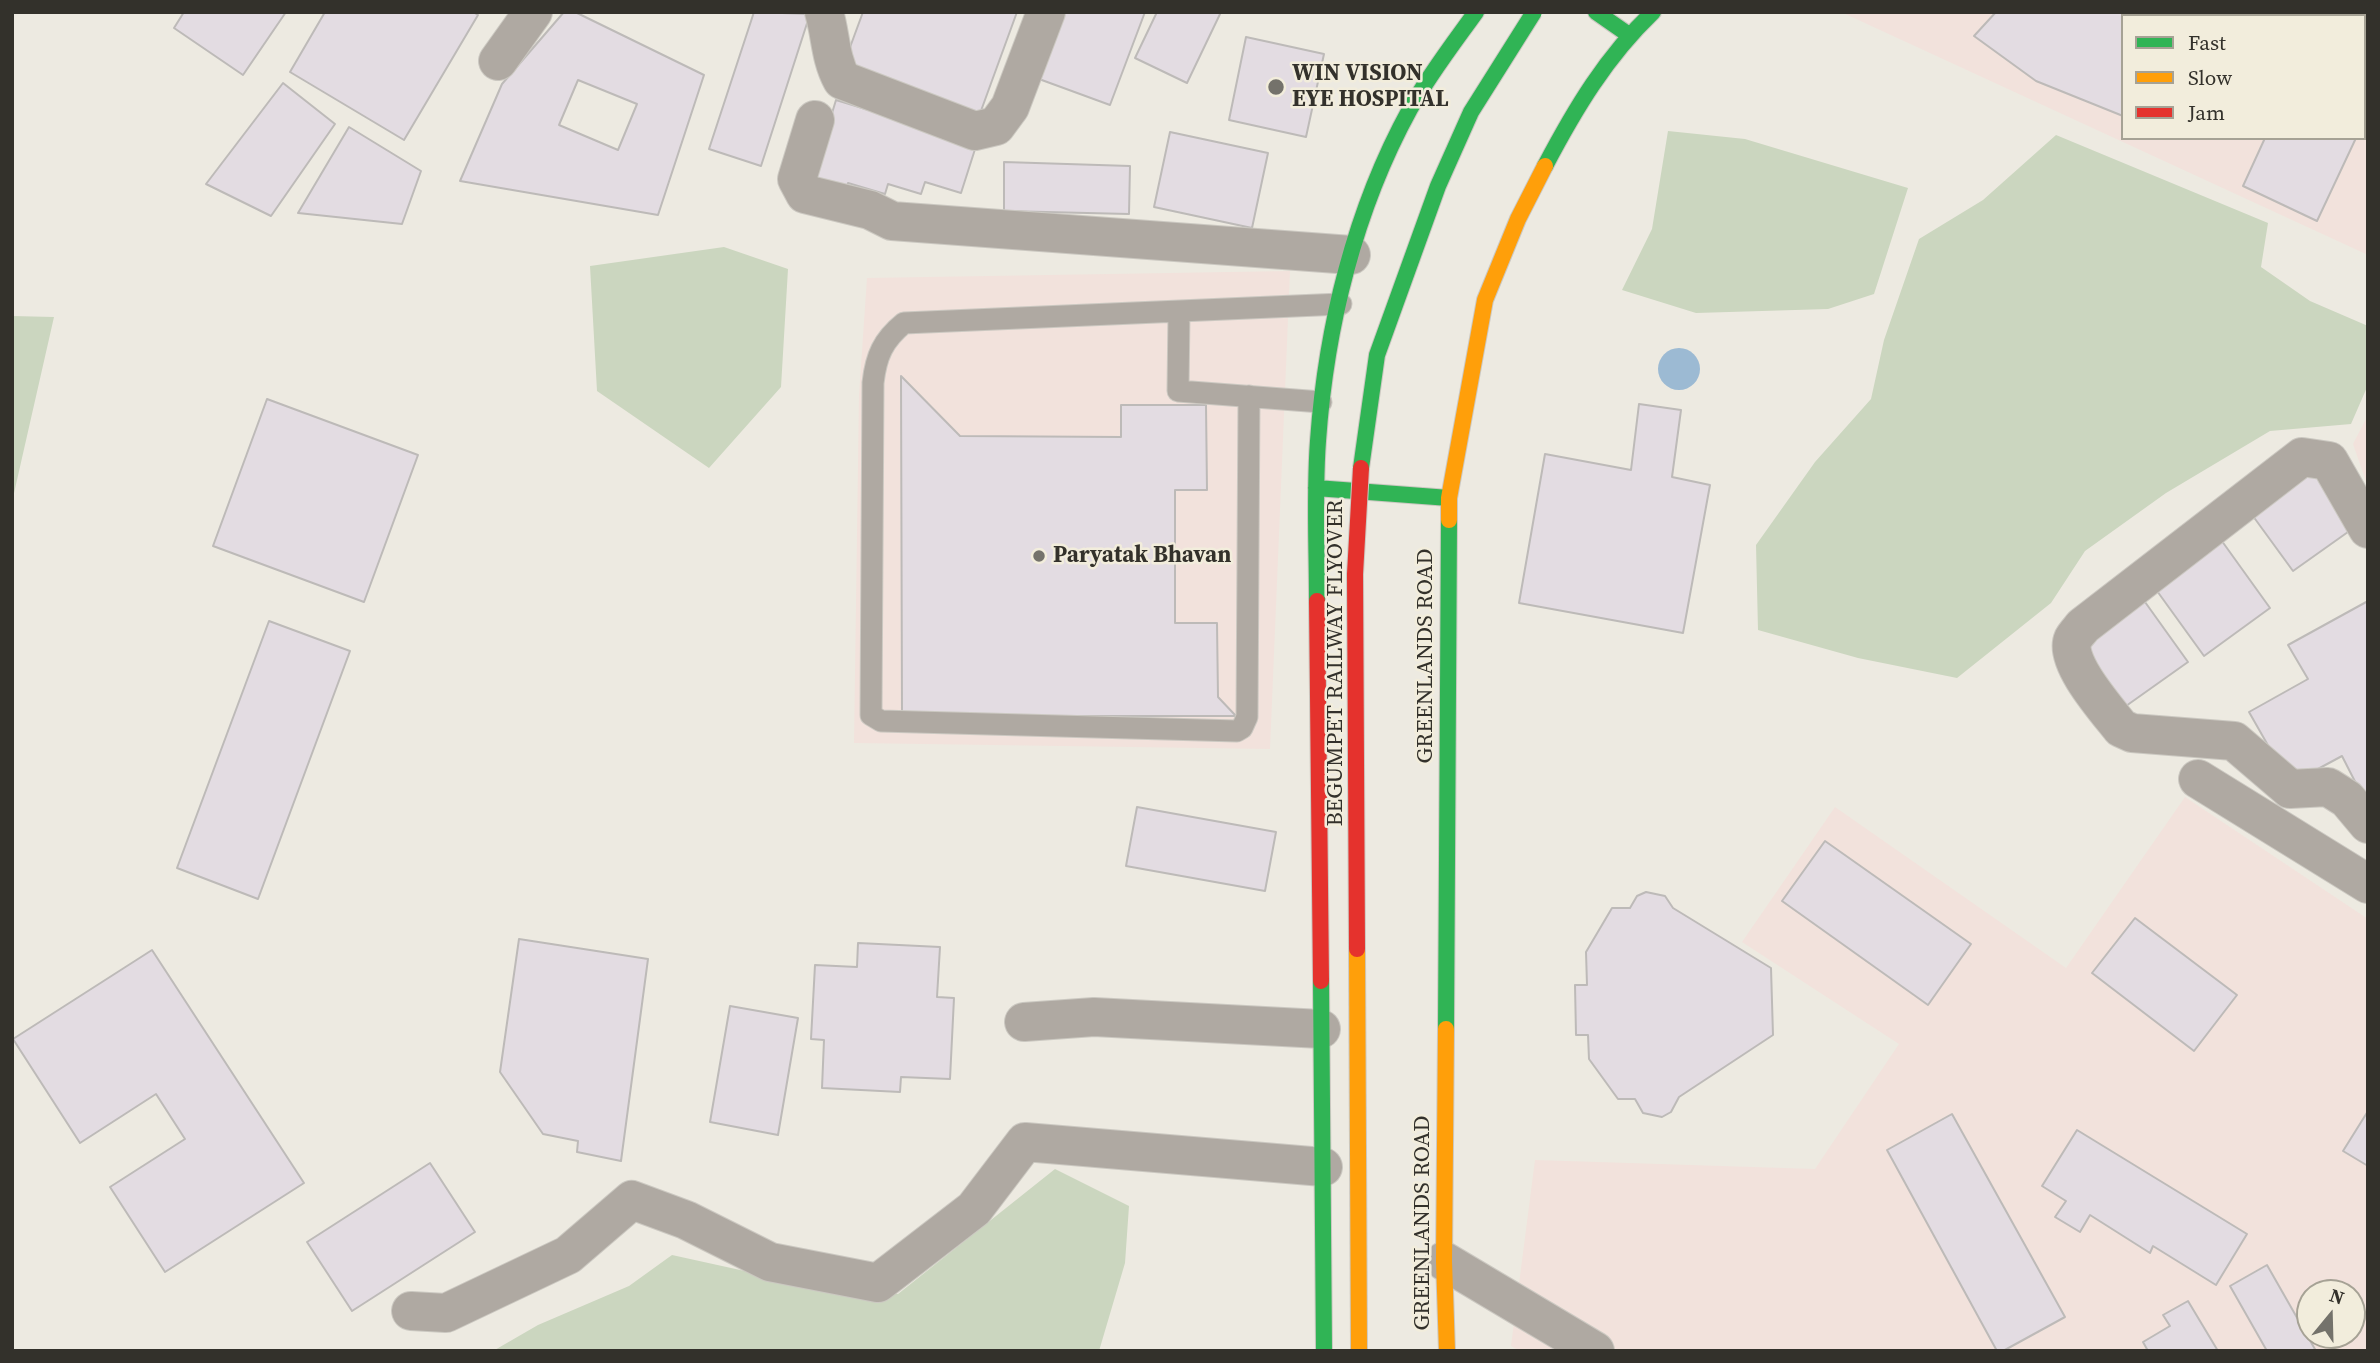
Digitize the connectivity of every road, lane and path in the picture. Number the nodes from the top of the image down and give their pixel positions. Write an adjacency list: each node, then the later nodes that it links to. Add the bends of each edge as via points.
1 (533, 12): 9 (street)
2 (824, 12): 3 (street, via 831,60 842,80 975,131 996,126 1010,107)
3 (1046, 12)
4 (1476, 12): 11 (main road, via 1410,110 1363,215)
5 (1534, 12): 28 (main road, BEGUMPET RAILWAY FLYOVER, bridge, via 1471,112 1438,186 1377,355 1369,399 1355,574)
6 (1596, 12): 8 (main road)
7 (1653, 12): 8 (main road, GREENLANDS ROAD)
8 (1629, 35): 17 (main road, GREENLANDS ROAD, via 1580,100 1555,144 1485,300)
9 (498, 61)
10 (815, 120): 11 (street, via 797,179 805,194 870,210 892,221)
11 (1351, 255): 12 (main road)
12 (1341, 304): 13 (lane); 15 (main road)
13 (1179, 312): 14 (lane, via 1178,391); 14 (lane, via 904,323 888,336 876,360 873,383 871,715 881,721 1242,728 1247,717)
14 (1249, 396): 15 (lane)
15 (1321, 402): 16 (main road)
16 (1316, 488): 17 (main road); 23 (main road)
17 (1449, 498): 25 (main road, GREENLANDS ROAD)
18 (2368, 529): 19 (street, via 2329,461 2302,457 2083,626 2073,640 2076,666 2121,728 2132,733)
19 (2234, 741): 20 (street, via 2290,789 2328,787 2347,799); 21 (street, via 2202,781)
20 (2368, 824)
21 (2368, 884)
22 (1024, 1022): 23 (street, via 1094,1017)
23 (1321, 1029): 24 (main road)
24 (1323, 1167): 26 (street, via 1024,1142 974,1209 878,1283 770,1262 632,1199 568,1255 446,1312); 27 (main road)
25 (1444, 1261): 29 (main road, GREENLANDS ROAD); 30 (street)
26 (411, 1311)
27 (1324, 1351)
28 (1359, 1351)
29 (1447, 1351)
30 (1595, 1351)

